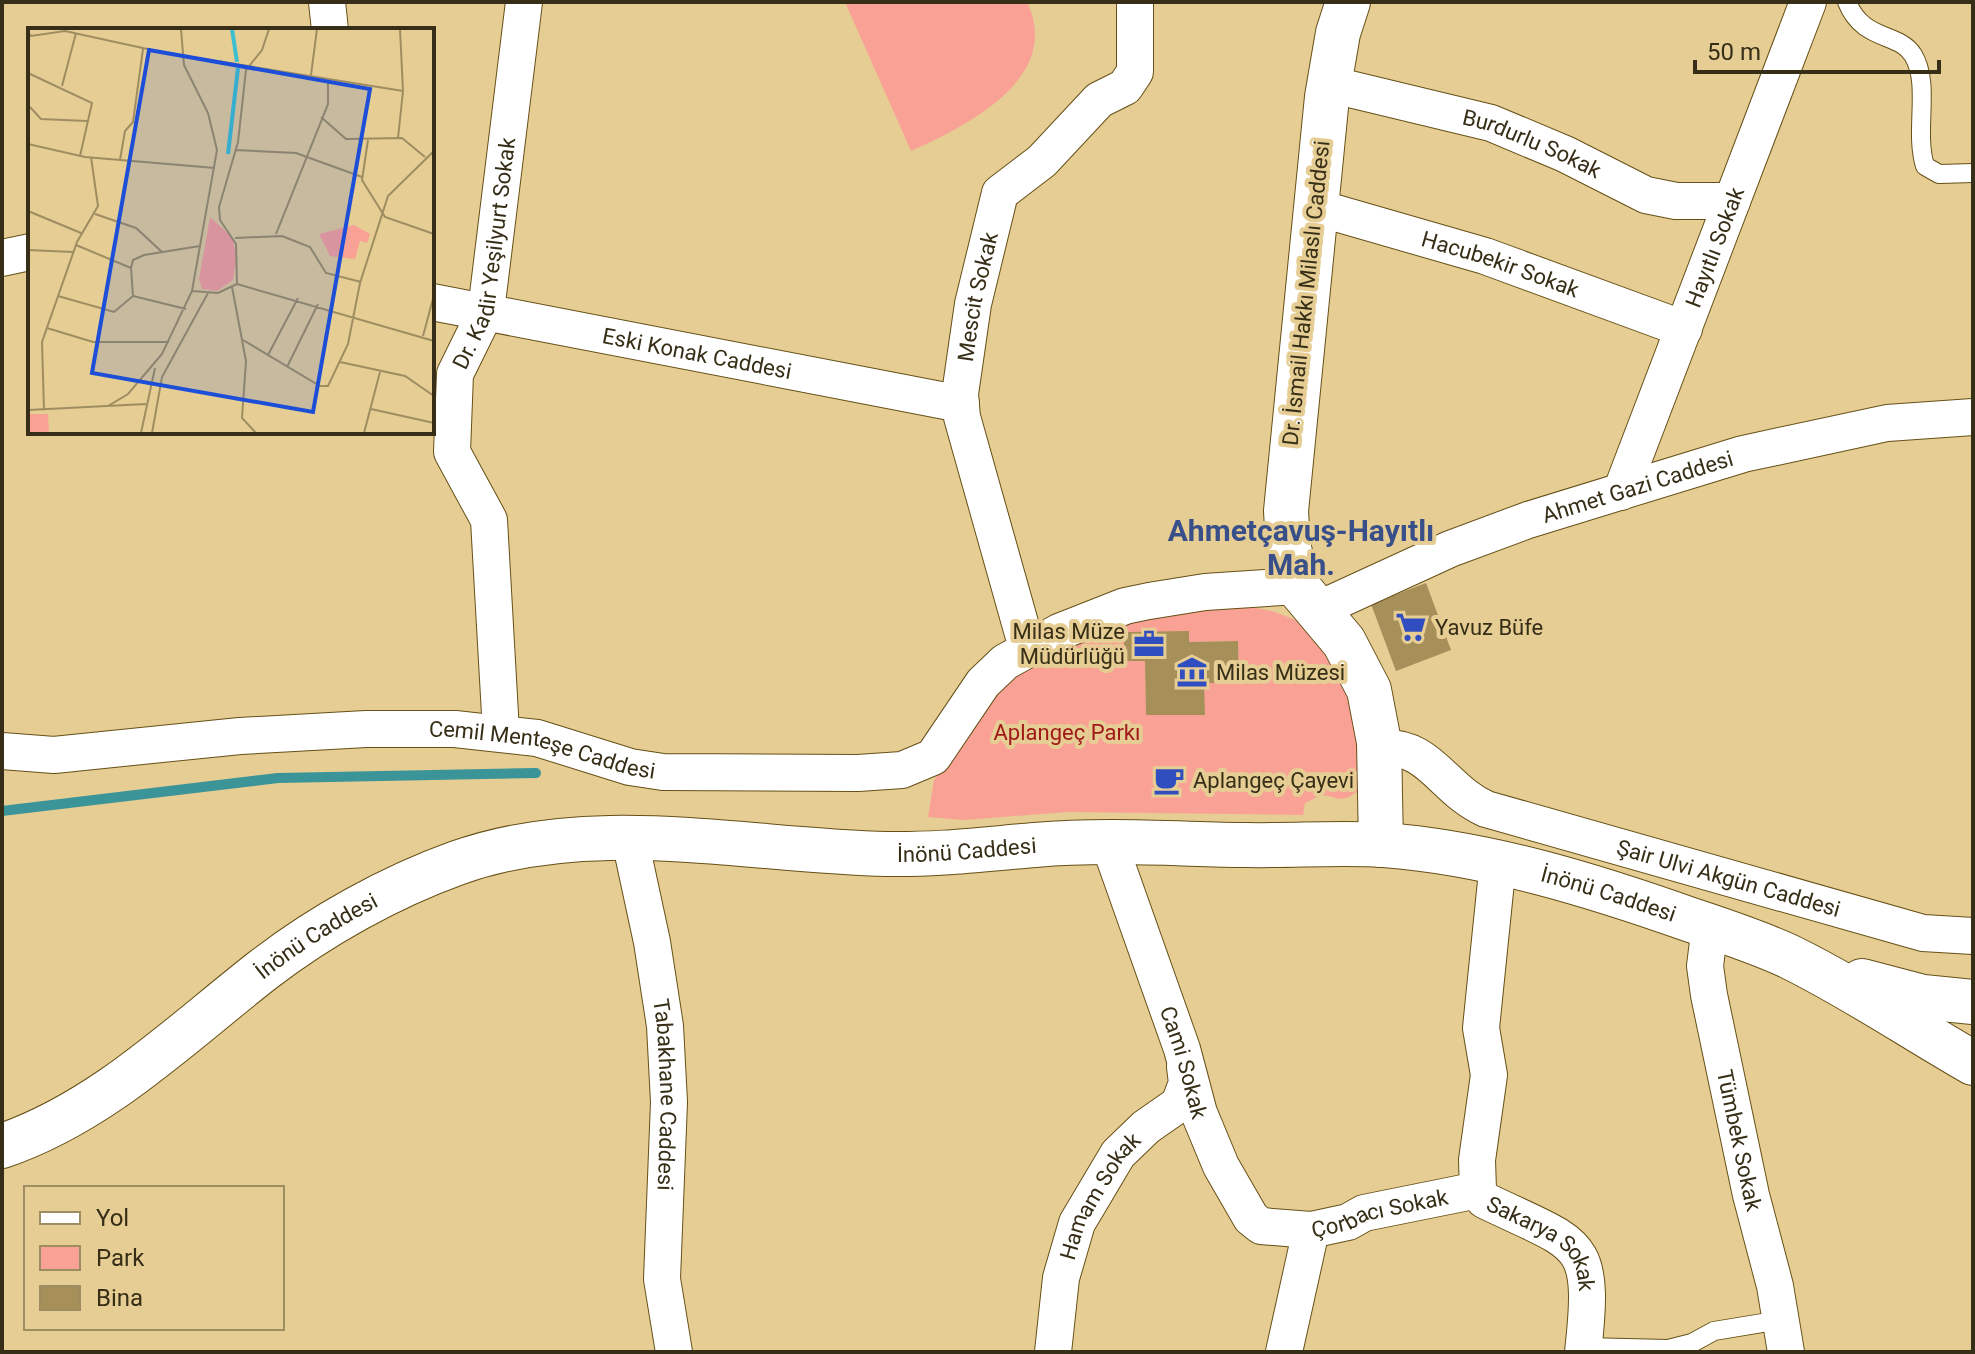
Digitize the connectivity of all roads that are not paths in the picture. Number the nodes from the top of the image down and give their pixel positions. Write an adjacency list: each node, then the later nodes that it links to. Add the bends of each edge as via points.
1 (327, 2): 7 (street)
2 (524, 2): 15 (street, Dr. Kadir Yeşilyurt Sokak)
3 (1135, 2): 17 (street, Mescit Sokak, via 1135,72 1125,87 1099,100 1042,161 1000,193 973,304)
4 (1348, 2): 8 (street, Dr. İsmail Hakkı Milaslı Caddesi)
5 (1808, 2): 10 (street, Hayıtlı Sokak)
6 (1847, 2): 9 (lane, via 1870,32 1905,46 1914,56 1925,166 1939,174)
7 (330, 28)
8 (1329, 84): 10 (street, Burdurlu Sokak, via 1491,123 1646,195); 11 (street, Dr. İsmail Hakkı Milaslı Caddesi)
9 (1973, 173)
10 (1732, 201): 16 (street, Hayıtlı Sokak)
11 (1315, 207): 16 (street, Hacubekir Sokak, via 1472,252); 20 (street, Dr. İsmail Hakkı Milaslı Caddesi, via 1287,478 1288,543)
12 (28, 252): 13 (street)
13 (2, 258)
14 (434, 302): 15 (street, Eski Konak Caddesi)
15 (486, 311): 17 (street, Eski Konak Caddesi); 22 (street, Dr. Kadir Yeşilyurt Sokak, via 455,374 452,452 489,520)
16 (1684, 329): 19 (street, Hayıtlı Sokak)
17 (961, 404): 21 (street, Mescit Sokak)
18 (1973, 417): 19 (street, Ahmet Gazi Caddesi, via 1832,433)
19 (1621, 492): 20 (street, Ahmet Gazi Caddesi)
20 (1307, 598): 21 (street, Cemil Menteşe Caddesi, via 1205,592 1125,606); 23 (street, via 1331,622 1360,668)
21 (1027, 648): 22 (street, Cemil Menteşe Caddesi, via 983,683 933,757 902,770 663,772)
22 (501, 732): 24 (street, Cemil Menteşe Caddesi, via 366,729 54,755)
23 (1380, 748): 27 (street); 30 (street, Şair Ulvi Akgün Caddesi, via 1412,751 1468,801 1486,809 1923,933)
24 (2, 751)
25 (630, 840): 26 (street, İnönü Caddesi, via 931,855); 35 (street, İnönü Caddesi, via 562,840 485,854 363,906 267,967 88,1105 52,1127); 40 (street, Tabakhane Caddesi, via 665,1026 669,1102 662,1279)
26 (1109, 843): 27 (street, İnönü Caddesi); 34 (street, Cami Sokak)
27 (1381, 845): 28 (street, İnönü Caddesi)
28 (1498, 862): 29 (street, İnönü Caddesi); 36 (street, via 1481,1028 1489,1075)
29 (1710, 926): 31 (street, İnönü Caddesi); 38 (street, Tümbek Sokak, via 1705,966 1709,995)
30 (1973, 936)
31 (1791, 958): 32 (street, via 1884,988); 33 (street, İnönü Caddesi)
32 (1973, 1002)
33 (1973, 1063)
34 (1185, 1065): 37 (street, Cami Sokak, via 1209,1142 1251,1218 1271,1229); 41 (street, Hamam Sokak, via 1187,1083 1179,1104 1118,1154 1077,1223 1061,1278)
35 (2, 1146)
36 (1478, 1190): 37 (street, Çorbacı Sokak, via 1364,1213); 39 (street, Sakarya Sokak, via 1484,1200 1565,1239 1576,1250 1589,1283)
37 (1311, 1230): 42 (street, Çorbacı Sokak)
38 (1784, 1336): 39 (lane, via 1714,1331 1668,1349)
39 (1584, 1349)
40 (674, 1352)
41 (1053, 1352)
42 (1284, 1352)

